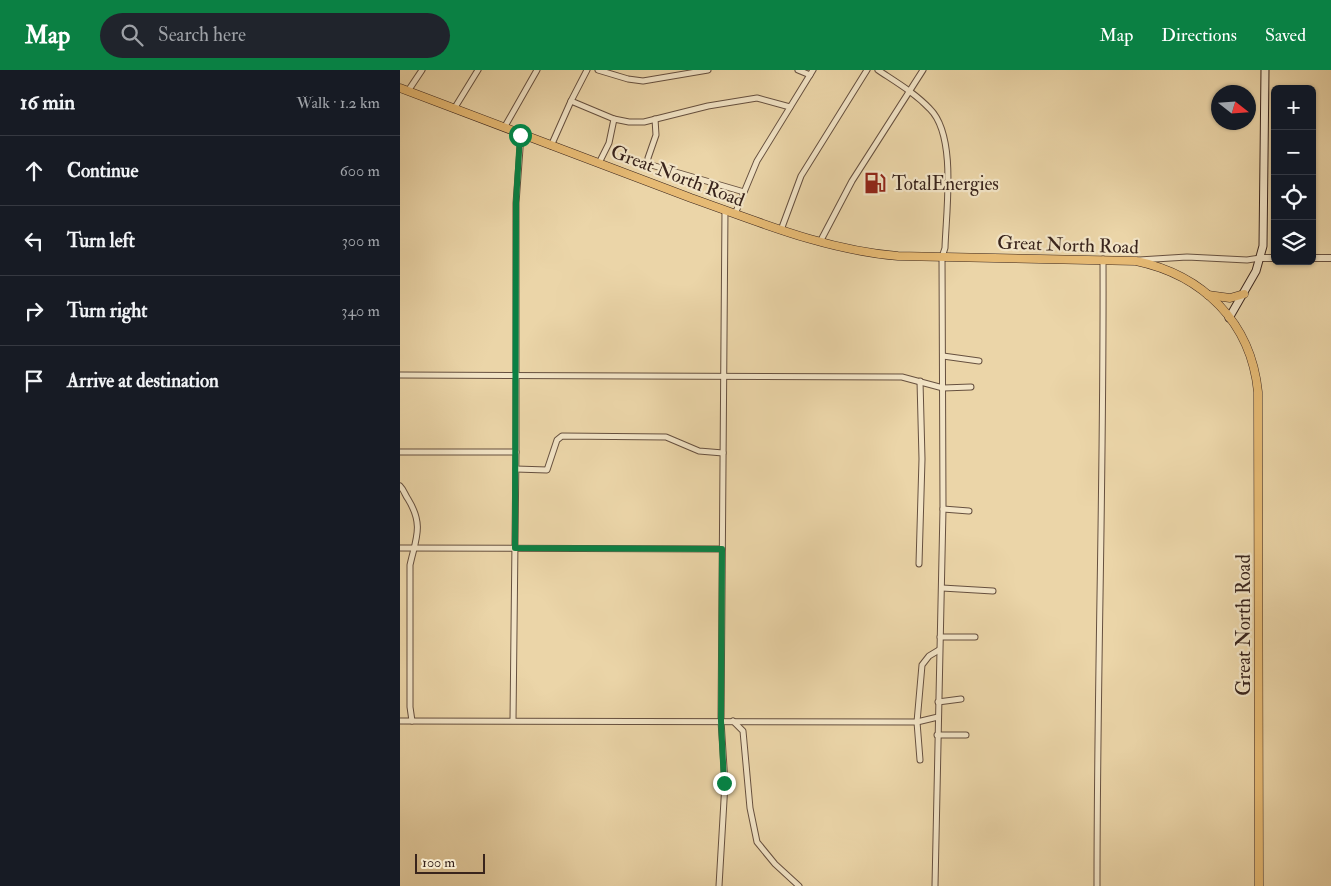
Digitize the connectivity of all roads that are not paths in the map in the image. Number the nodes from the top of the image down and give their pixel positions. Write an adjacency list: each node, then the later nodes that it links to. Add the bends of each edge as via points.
1 (422, 70): 14 (street)
2 (478, 70): 18 (street)
3 (536, 70): 21 (street)
4 (587, 70): 16 (street)
5 (598, 70): 6 (street, via 643,81)
6 (708, 70)
7 (798, 70): 12 (street)
8 (867, 70): 28 (street, via 801,176)
9 (878, 70): 15 (street)
10 (923, 70): 15 (street)
11 (1265, 70): 31 (main road, via 1265,202)
12 (811, 72): 17 (street)
13 (400, 88): 14 (highway, Great North Road)
14 (408, 92): 18 (highway, Great North Road)
15 (911, 92): 29 (street, via 852,181); 30 (street, via 932,110 945,136 945,248)
16 (571, 101): 19 (street); 23 (street)
17 (790, 107): 20 (street, via 757,98); 25 (street, via 757,161)
18 (454, 109): 21 (highway, Great North Road)
19 (614, 119): 20 (street, via 644,122); 24 (street, via 609,143)
20 (655, 119): 25 (street, via 656,135 648,164)
21 (504, 128): 22 (highway, Great North Road)
22 (520, 135): 23 (highway, Great North Road); 43 (street, via 516,202)
23 (551, 146): 24 (highway, Great North Road)
24 (599, 163): 26 (highway, Great North Road)
25 (744, 192): 27 (street)
26 (725, 210): 27 (highway, Great North Road); 44 (street)
27 (735, 214): 28 (highway, Great North Road)
28 (781, 230): 29 (highway, Great North Road)
29 (820, 242): 30 (highway, Great North Road, via 867,253)
30 (942, 257): 35 (highway, Great North Road); 40 (street)
31 (1260, 258): 32 (street); 36 (street, via 1161,257); 37 (main road)
32 (1271, 258)
33 (1316, 258): 34 (street)
34 (1331, 258)
35 (1103, 259): 36 (highway, Great North Road); 80 (street)
36 (1136, 261): 38 (highway, Great North Road, via 1185,277)
37 (1244, 294): 38 (highway, via 1230,298); 39 (main road)
38 (1208, 295): 39 (highway, Great North Road)
39 (1229, 318): 81 (highway, Great North Road, via 1252,357 1258,392)
40 (943, 356): 41 (street); 47 (street)
41 (979, 361)
42 (400, 375): 43 (street)
43 (515, 376): 44 (street); 49 (street)
44 (722, 376): 45 (street, via 902,377); 50 (street)
45 (920, 381): 47 (street); 59 (street)
46 (971, 387): 47 (street)
47 (943, 388): 53 (street)
48 (400, 452): 49 (street)
49 (516, 452): 51 (street)
50 (723, 454): 51 (street, via 699,451 666,437 562,436 557,440 547,470); 58 (street)
51 (516, 469): 57 (street)
52 (400, 486): 56 (street, via 417,515)
53 (943, 509): 54 (street); 60 (street)
54 (969, 511)
55 (400, 548): 56 (street)
56 (416, 548): 57 (street); 70 (street, via 410,565)
57 (515, 548): 58 (street); 69 (street)
58 (722, 549): 71 (street)
59 (919, 564)
60 (942, 588): 61 (street); 62 (street)
61 (993, 590)
62 (940, 637): 63 (street); 64 (street)
63 (975, 637)
64 (939, 650): 66 (street); 73 (street, via 922,665)
65 (961, 700): 66 (street)
66 (938, 702): 67 (street)
67 (938, 717): 73 (street); 74 (street)
68 (400, 720): 70 (street)
69 (513, 720): 70 (street); 71 (street)
70 (412, 721)
71 (721, 721): 72 (street); 77 (street, via 724,783)
72 (733, 721): 73 (street); 78 (street, via 743,731 750,808 757,842)
73 (918, 722): 76 (street)
74 (937, 735): 75 (street); 79 (street)
75 (966, 735)
76 (920, 760)
77 (719, 886)
78 (799, 886)
79 (936, 886)
80 (1097, 886)
81 (1259, 886)

